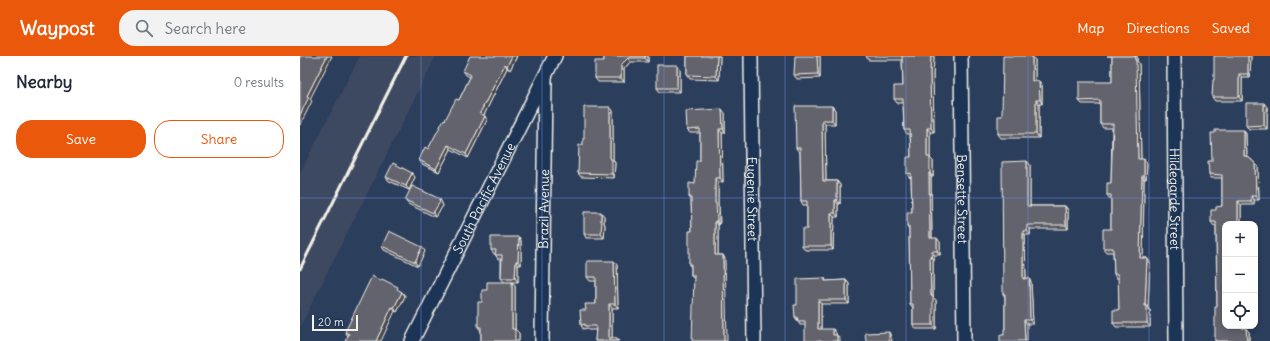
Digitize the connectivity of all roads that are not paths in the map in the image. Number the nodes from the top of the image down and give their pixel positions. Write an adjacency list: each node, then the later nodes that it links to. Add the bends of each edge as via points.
1 (556, 56): 5 (street, South Pacific Avenue)
2 (751, 56): 8 (street, Eugenie Street)
3 (961, 56): 9 (street, Bensette Street)
4 (1174, 56): 10 (street, Hildegarde Street)
5 (545, 76): 6 (street, South Pacific Avenue); 7 (street, Brazil Avenue)
6 (412, 341)
7 (542, 341)
8 (754, 341)
9 (964, 341)
10 (1176, 341)

